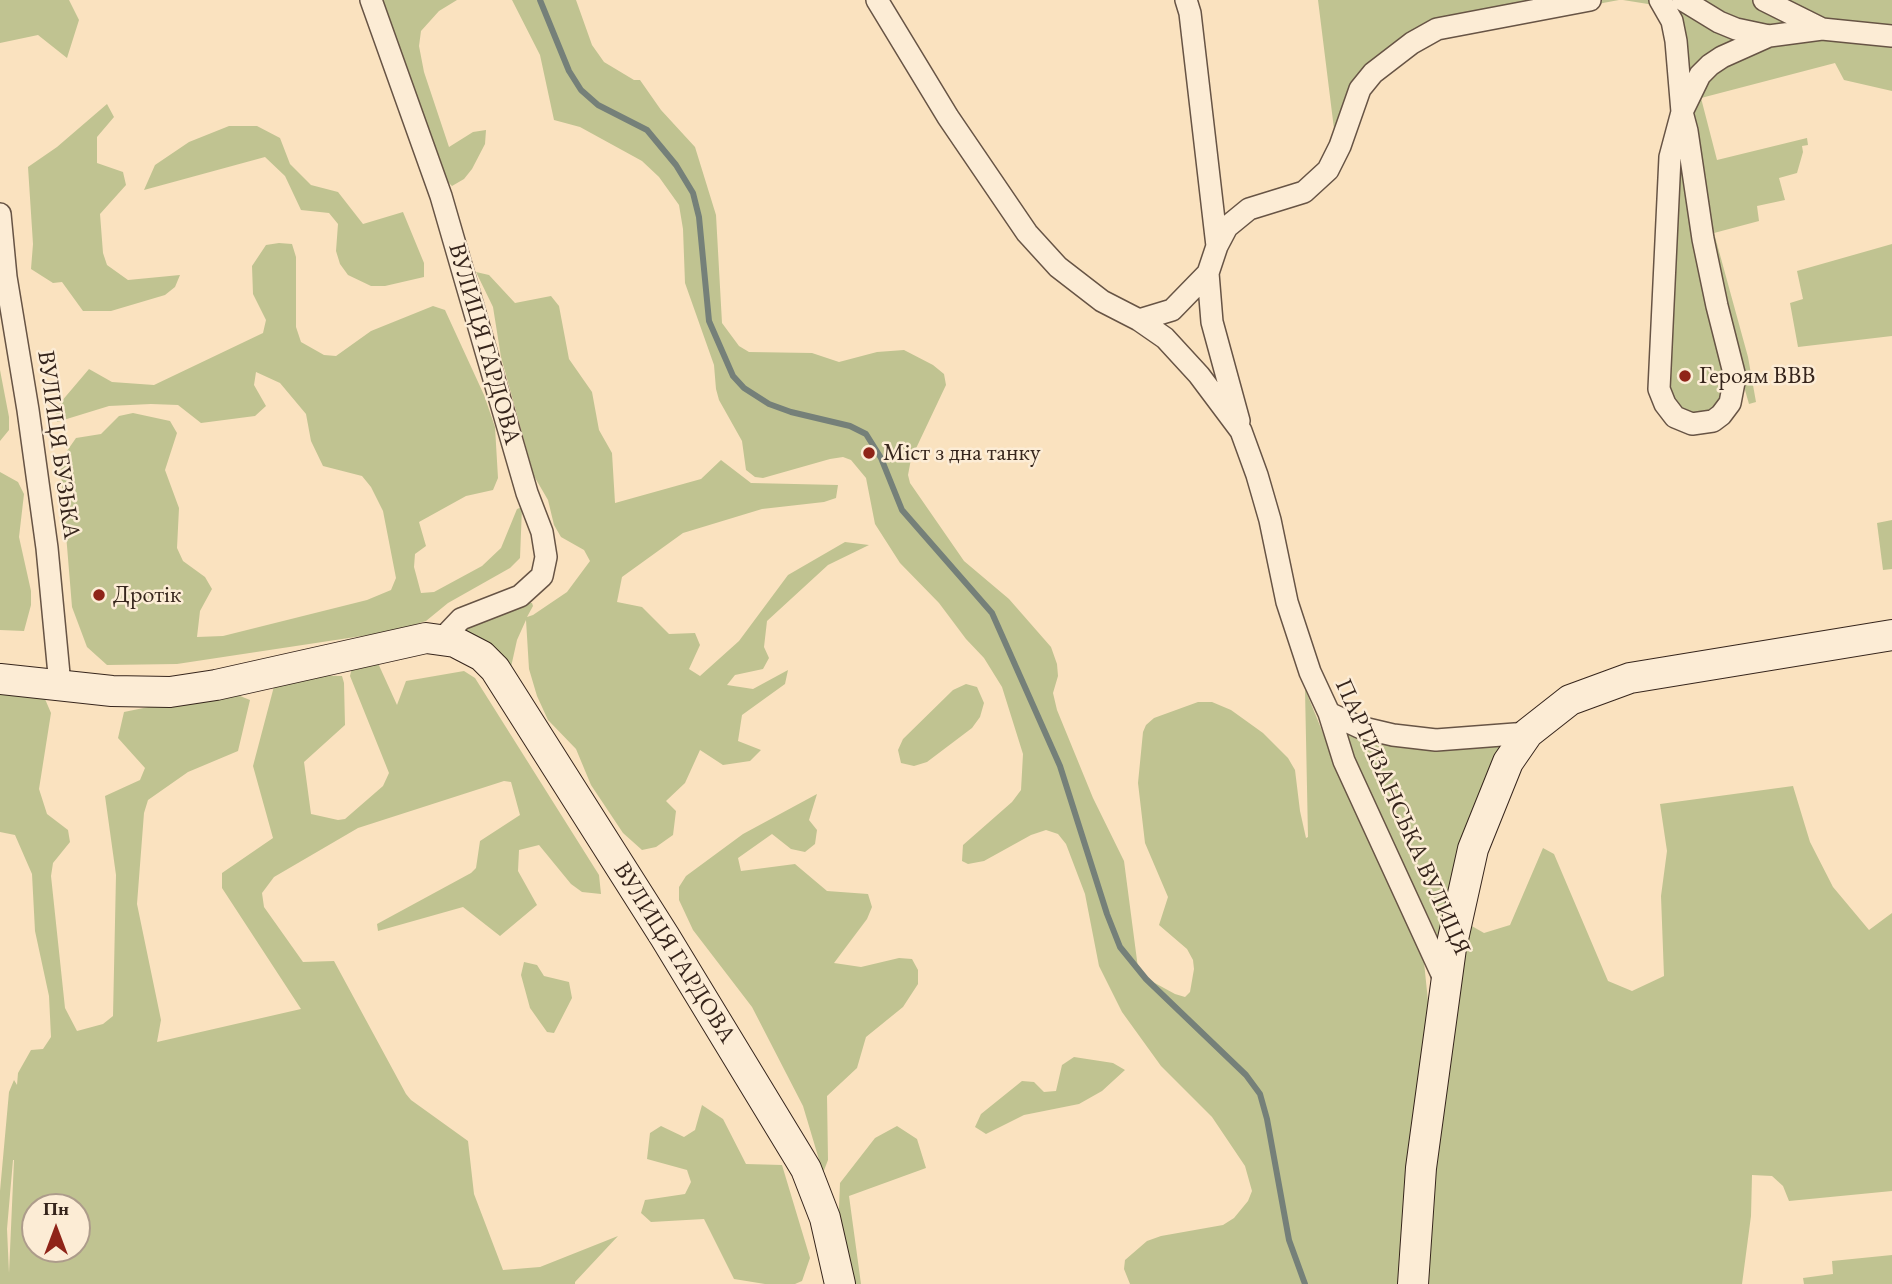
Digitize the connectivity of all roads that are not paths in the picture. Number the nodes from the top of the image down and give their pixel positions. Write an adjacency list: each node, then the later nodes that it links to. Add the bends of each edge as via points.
1 (371, 0): 18 (street, ВУЛИЦЯ ГАРДОВА, via 441,196 546,557 542,576 520,596 461,619)
2 (877, 0): 15 (street, ПАРТИЗАНСЬКА ВУЛИЦЯ, via 948,117 1027,233 1058,267 1102,301)
3 (1186, 0): 13 (street, ПАРТИЗАНСЬКА ВУЛИЦЯ)
4 (1590, 0): 13 (street, via 1437,29 1412,43 1360,89 1328,170 1304,192 1249,209 1227,227)
5 (1660, 0): 11 (street, via 1672,21 1676,41)
6 (1682, 0): 9 (street, via 1719,22)
7 (1764, 0): 8 (street)
8 (1822, 29): 9 (street); 10 (street)
9 (1769, 36): 11 (street, via 1710,65)
10 (1892, 36)
11 (1682, 112): 11 (street, via 1703,239 1735,377 1727,408 1713,421 1699,424 1675,417 1659,389 1670,157)
12 (0, 214): 20 (street, ВУЛИЦЯ БУЗЬКА, via 47,548)
13 (1216, 246): 14 (street, ПАРТИЗАНСЬКА ВУЛИЦЯ)
14 (1208, 273): 15 (street, ПАРТИЗАНСЬКА ВУЛИЦЯ, via 1172,310); 16 (street, ПАРТИЗАНСЬКА ВУЛИЦЯ, via 1212,322)
15 (1139, 320): 16 (street, ПАРТИЗАНСЬКА ВУЛИЦЯ, via 1165,338 1199,375)
16 (1241, 431): 21 (street, ПАРТИЗАНСЬКА ВУЛИЦЯ, via 1270,520 1287,602)
17 (1892, 635): 22 (street, via 1630,678 1570,700)
18 (454, 642): 20 (street, via 426,638 170,692); 24 (street, ВУЛИЦЯ ГАРДОВА, via 482,656 495,669 806,1169 825,1218)
19 (0, 679): 20 (street)
20 (60, 685)
21 (1328, 713): 22 (street, via 1393,736 1436,740); 23 (street, ПАРТИЗАНСЬКА ВУЛИЦЯ, via 1349,773)
22 (1528, 733): 23 (street, via 1508,762 1473,849)
23 (1446, 983): 25 (street, via 1421,1168)
24 (839, 1284)
25 (1413, 1284)

